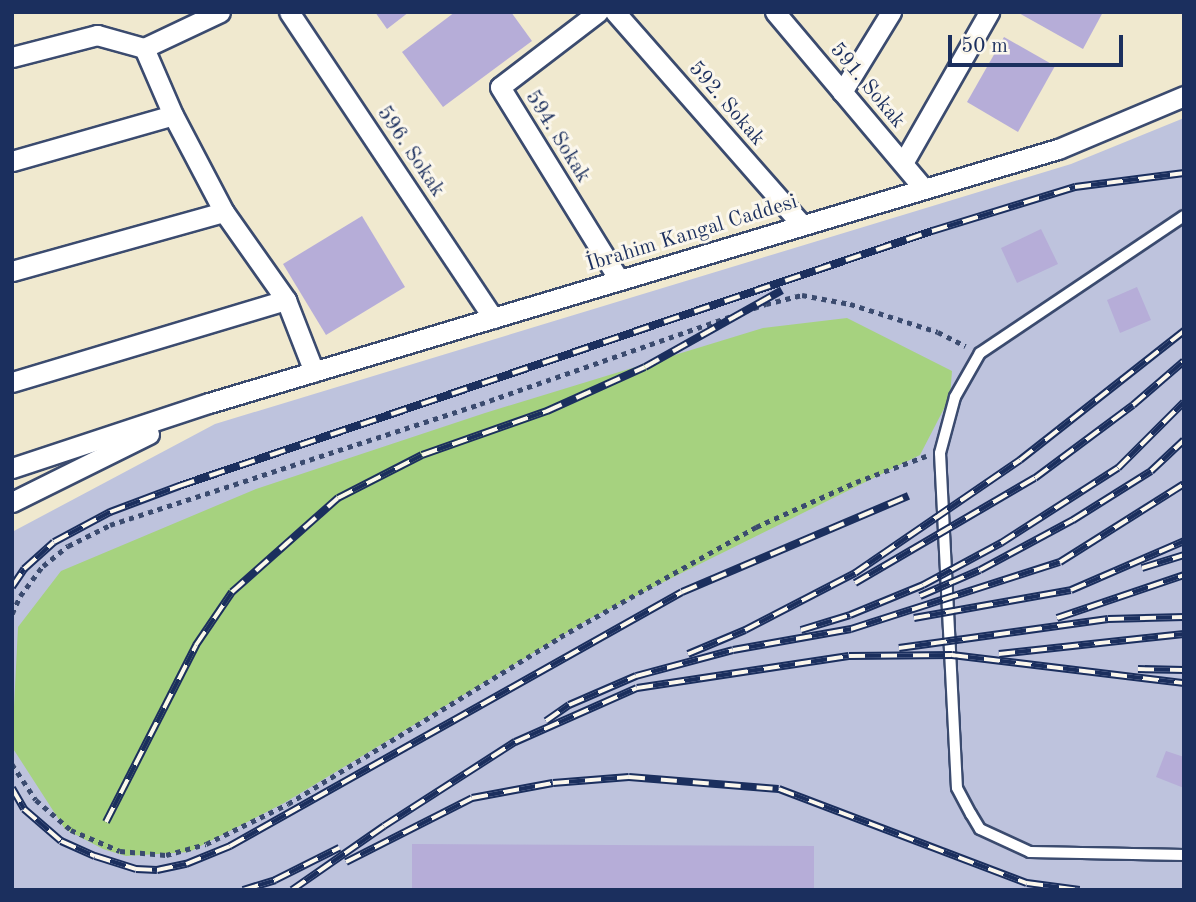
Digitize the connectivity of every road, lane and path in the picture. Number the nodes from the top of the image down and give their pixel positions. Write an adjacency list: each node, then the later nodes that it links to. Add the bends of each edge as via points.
1 (220, 12): 8 (street)
2 (289, 12): 22 (street, 596. Sokak)
3 (598, 12): 20 (street, 594. Sokak, via 500,86)
4 (615, 12): 18 (street, 592. Sokak)
5 (775, 12): 10 (street, 591. Sokak)
6 (891, 12): 10 (street)
7 (989, 12): 14 (street)
8 (144, 48): 9 (street, via 97,35); 12 (street)
9 (12, 57)
10 (842, 92): 14 (street, 591. Sokak)
11 (1184, 96): 15 (street, İbrahim Kangal Caddesi, via 1058,149)
12 (173, 116): 13 (street); 16 (street)
13 (12, 162)
14 (903, 163): 15 (street, 591. Sokak)
15 (924, 189): 18 (street, İbrahim Kangal Caddesi)
16 (224, 212): 19 (street); 21 (street)
17 (1184, 216): 23 (lane)
18 (802, 225): 20 (street, İbrahim Kangal Caddesi)
19 (12, 271)
20 (619, 280): 22 (street, İbrahim Kangal Caddesi)
21 (286, 300): 24 (street); 25 (street)
22 (493, 318): 24 (street, İbrahim Kangal Caddesi)
23 (980, 353): 27 (lane, via 955,397); 30 (path, via 938,332 850,304 802,295 766,304 110,525 68,546 43,566)
24 (314, 372): 26 (street, İbrahim Kangal Caddesi)
25 (12, 382)
26 (209, 403): 28 (street, İbrahim Kangal Caddesi); 29 (street, İbrahim Kangal Caddesi)
27 (940, 453): 31 (path, via 856,482 756,527 560,637 288,804 206,844 166,855 120,851 71,830 36,800); 32 (lane, via 957,788 980,829 1030,852)
28 (12, 468)
29 (12, 502)
30 (12, 614)
31 (12, 764)
32 (1184, 855)

